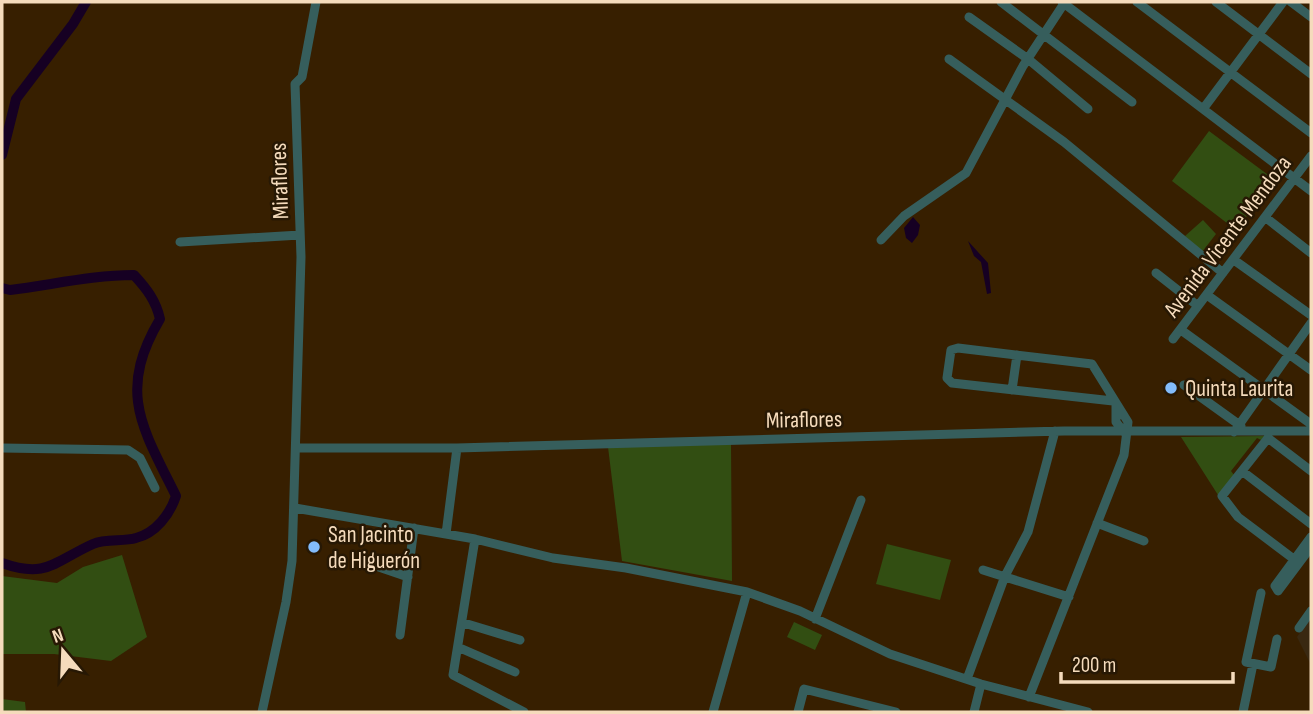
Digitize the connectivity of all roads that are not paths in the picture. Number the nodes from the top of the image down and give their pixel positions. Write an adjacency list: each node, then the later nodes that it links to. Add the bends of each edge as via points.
1 (316, 2): 25 (street, Miraflores, via 302,77 295,84)
2 (1001, 2): 10 (street)
3 (1063, 2): 10 (street); 19 (street)
4 (1137, 2): 14 (street)
5 (1216, 2): 11 (street)
6 (1283, 2): 11 (street)
7 (1291, 2): 9 (street)
8 (969, 17): 12 (street)
9 (1311, 17)
10 (1044, 33): 12 (street); 17 (street)
11 (1259, 34): 14 (street); 15 (street)
12 (1028, 59): 16 (street); 18 (street)
13 (949, 60): 16 (street)
14 (1231, 72): 19 (street); 20 (street)
15 (1311, 74)
16 (1004, 100): 26 (street, via 965,173 904,216); 31 (street, via 1063,142)
17 (1132, 102)
18 (1088, 109)
19 (1203, 109): 22 (street)
20 (1311, 133)
21 (1311, 156): 22 (street, Avenida Vicente Mendoza)
22 (1295, 178): 23 (street); 24 (street, Avenida Vicente Mendoza)
23 (1311, 191)
24 (1265, 217): 28 (street); 29 (street, Avenida Vicente Mendoza)
25 (300, 235): 27 (street); 52 (street, Miraflores)
26 (881, 240)
27 (180, 243)
28 (1311, 253)
29 (1234, 260): 31 (street, Avenida Vicente Mendoza); 34 (street)
30 (1156, 273): 33 (street)
31 (1223, 273): 32 (street, Avenida Vicente Mendoza)
32 (1207, 295): 33 (street, Avenida Vicente Mendoza); 38 (street)
33 (1198, 306): 36 (street, Avenida Vicente Mendoza)
34 (1311, 315)
35 (1311, 323): 38 (street)
36 (1181, 330): 37 (street, Avenida Vicente Mendoza); 42 (street)
37 (1173, 339)
38 (1289, 354): 40 (street); 42 (street)
39 (1017, 355): 43 (street); 43 (street, via 951,350 949,382); 44 (street, via 1092,364)
40 (1311, 370)
41 (1184, 385): 46 (street)
42 (1264, 389): 45 (street); 46 (street)
43 (1012, 390): 44 (street)
44 (1115, 403): 49 (street, via 1128,422)
45 (1311, 424)
46 (1237, 428): 47 (street, Miraflores); 49 (street, Miraflores)
47 (1311, 430)
48 (1055, 432): 49 (street, Miraflores); 53 (street, Miraflores); 71 (street, via 1028,532)
49 (1124, 432): 60 (street, via 1124,455)
50 (1264, 442): 54 (street); 55 (street, via 1268,438); 56 (street)
51 (2, 448): 57 (street, via 128,450 141,458)
52 (298, 448): 53 (street, Miraflores); 59 (street, Miraflores)
53 (457, 448): 63 (street)
54 (1242, 471): 61 (street); 68 (street, via 1222,496 1238,517)
55 (1311, 471)
56 (1311, 478)
57 (155, 488)
58 (861, 500): 77 (street)
59 (295, 508): 62 (street); 90 (street, Miraflores, via 290,583)
60 (1097, 523): 66 (street); 75 (street)
61 (1311, 524)
62 (414, 528): 63 (street); 72 (street)
63 (446, 534): 65 (street)
64 (1311, 537): 68 (street)
65 (475, 539): 73 (street, via 553,558); 78 (street)
66 (1144, 541)
67 (1311, 547): 68 (street)
68 (1296, 562)
69 (370, 564): 72 (street)
70 (983, 570): 71 (street)
71 (1004, 576): 75 (street); 86 (street)
72 (408, 577): 80 (street)
73 (747, 592): 77 (street); 92 (street)
74 (1261, 593): 84 (street, via 1246,662)
75 (1069, 597): 88 (street)
76 (1311, 611): 79 (street)
77 (815, 619): 86 (street, via 871,647)
78 (464, 623): 82 (street); 83 (street)
79 (1299, 628)
80 (400, 635)
81 (1277, 639): 84 (street, via 1271,667)
82 (520, 640)
83 (460, 648): 85 (street); 91 (street, via 453,675)
84 (1252, 664): 97 (street)
85 (515, 672)
86 (967, 679): 87 (street)
87 (981, 684): 88 (street); 95 (street)
88 (1029, 697): 89 (street)
89 (1049, 708): 96 (street)
90 (262, 712)
91 (524, 712)
92 (713, 712)
93 (798, 712): 94 (street, via 804,689)
94 (896, 712)
95 (974, 712)
96 (1088, 712)
97 (1243, 712)

